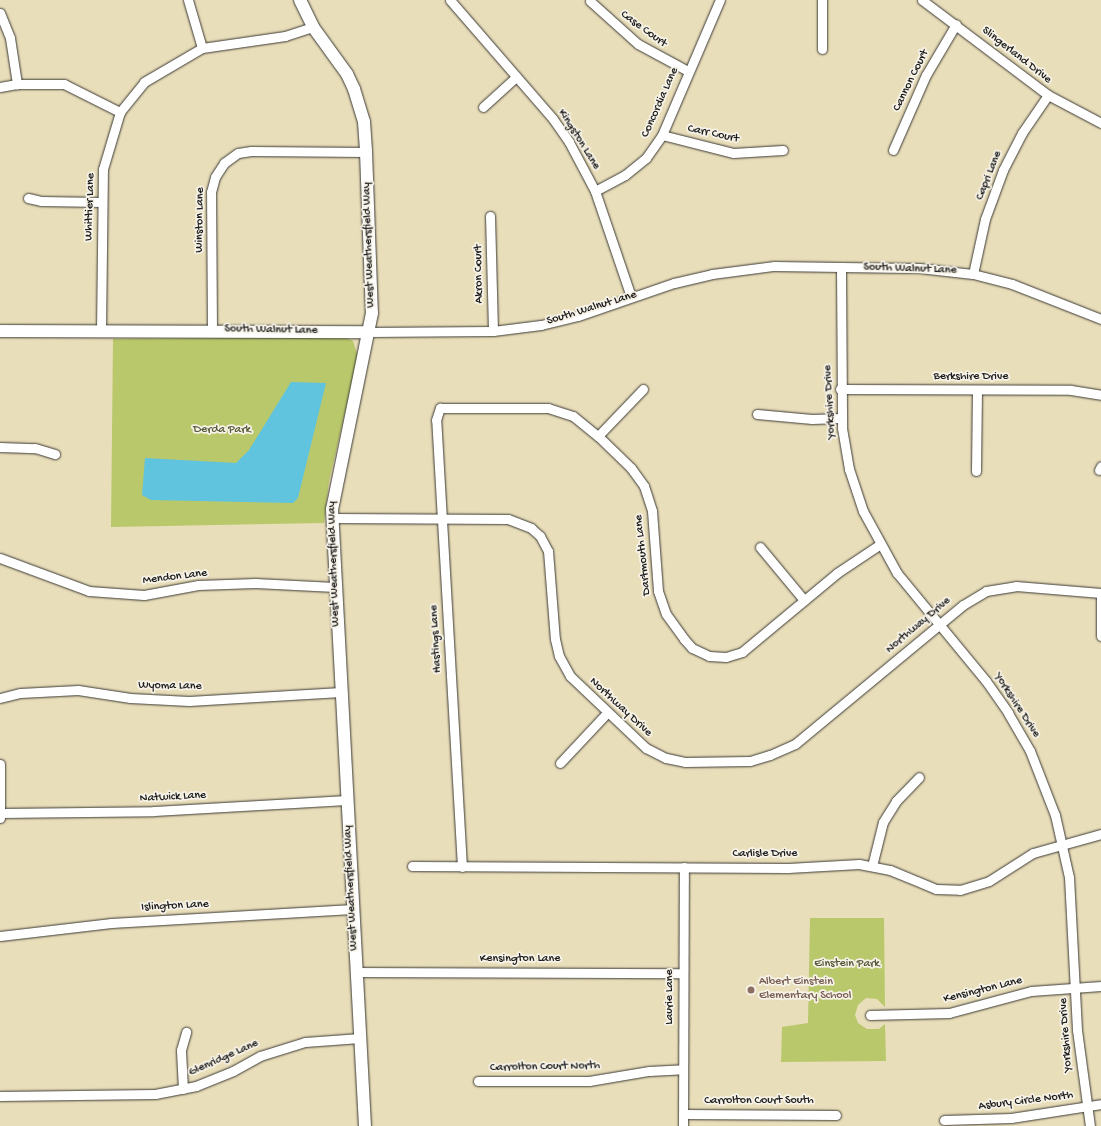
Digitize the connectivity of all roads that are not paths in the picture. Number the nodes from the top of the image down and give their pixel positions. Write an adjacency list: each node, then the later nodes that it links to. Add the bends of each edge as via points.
1 (188, 0): 11 (street)
2 (300, 0): 10 (street, West Weathersfield Way)
3 (450, 0): 14 (street, Kingston Lane)
4 (720, 0): 13 (street, Concordia Lane)
5 (822, 0): 12 (street)
6 (922, 0): 9 (street, Slingerland Drive)
7 (590, 1): 13 (street, Case Court, via 638,44)
8 (0, 13): 15 (street, via 10,38)
9 (956, 24): 17 (street, Slingerland Drive); 23 (street, Cannon Court, via 926,75)
10 (313, 27): 11 (street, Whittier Lane, via 285,36); 24 (street, West Weathersfield Way, via 347,74 354,89 364,122)
11 (202, 48): 19 (street, Whittier Lane, via 144,82)
12 (822, 49)
13 (688, 71): 21 (street, Concordia Lane)
14 (516, 77): 18 (street); 25 (street, Kingston Lane, via 553,119)
15 (17, 84): 16 (street); 19 (street, via 64,84)
16 (0, 87)
17 (1048, 95): 20 (street, Slingerland Drive); 30 (street, Capri Lane, via 1022,133 1003,170 985,219)
18 (483, 107)
19 (120, 112): 27 (street, Whittier Lane, via 103,169)
20 (1101, 122)
21 (662, 135): 22 (street, Carr Court, via 733,153); 25 (street, Concordia Lane, via 646,158 636,167 625,176)
22 (783, 150)
23 (894, 150)
24 (366, 152): 33 (street, Winston Lane, via 251,151 238,153 224,163 215,177 211,192); 37 (street, West Weathersfield Way, via 372,313)
25 (595, 191): 31 (street, Kingston Lane)
26 (28, 198): 27 (street, via 41,201)
27 (101, 202): 35 (street, Whittier Lane)
28 (490, 216): 36 (street, Akron Court)
29 (841, 268): 30 (street, South Walnut Lane, via 919,268); 31 (street, South Walnut Lane, via 774,266 712,274); 39 (street, Yorkshire Drive)
30 (973, 274): 32 (street, South Walnut Lane, via 1012,284)
31 (631, 297): 36 (street, South Walnut Lane, via 560,320)
32 (1101, 319)
33 (212, 330): 35 (street, South Walnut Lane); 37 (street, South Walnut Lane)
34 (0, 331): 35 (street, South Walnut Lane)
35 (101, 331)
36 (493, 331): 37 (street, South Walnut Lane)
37 (369, 332): 49 (street, West Weathersfield Way, via 333,492)
38 (642, 389): 45 (street)
39 (840, 389): 40 (street, Berkshire Drive); 44 (street, Yorkshire Drive)
40 (977, 390): 41 (street, Berkshire Drive, via 1071,390); 48 (street)
41 (1101, 395)
42 (439, 410): 45 (street, Dartmouth Lane, via 447,406 548,408 573,416); 50 (street, Hastings Lane, via 436,420)
43 (757, 414): 44 (street, via 812,419)
44 (841, 418): 51 (street, Yorkshire Drive, via 854,486)
45 (598, 436): 56 (street, Dartmouth Lane, via 631,468 644,486 652,511 657,582 661,600 676,630 692,648 716,657 736,654)
46 (0, 447): 47 (street, via 35,448)
47 (55, 454)
48 (976, 470)
49 (332, 518): 50 (street, Northway Drive); 54 (street, West Weathersfield Way)
50 (442, 519): 61 (street, Northway Drive, via 508,519 526,524 540,536 549,559 554,632 559,656 570,676); 71 (street, Hastings Lane)
51 (879, 545): 56 (street, Dartmouth Lane, via 849,564); 57 (street, Yorkshire Drive, via 897,573)
52 (760, 547): 56 (street)
53 (0, 558): 54 (street, Mendon Lane, via 89,590 144,594 198,585)
54 (335, 587): 59 (street, West Weathersfield Way)
55 (1101, 593): 57 (street, Northway Drive, via 1001,587 972,598); 58 (street)
56 (804, 600)
57 (939, 625): 61 (street, Northway Drive, via 808,735 783,750 757,759 722,762 672,760 646,748); 69 (street, Yorkshire Drive, via 986,681 1018,728 1047,790)
58 (1101, 636)
59 (341, 692): 60 (street, Wyoma Lane, via 189,701 130,698 78,690); 65 (street, West Weathersfield Way)
60 (0, 698)
61 (607, 713): 62 (street)
62 (560, 763)
63 (0, 764): 66 (street)
64 (919, 777): 72 (street, via 896,801 883,822)
65 (347, 800): 66 (street, Natwick Lane, via 154,811); 74 (street, West Weathersfield Way)
66 (0, 813): 67 (street)
67 (0, 818)
68 (1101, 834): 69 (street, Carlisle Drive)
69 (1063, 844): 72 (street, Carlisle Drive, via 1033,853 988,882 960,890 936,889); 78 (street, Yorkshire Drive, via 1072,908)
70 (412, 866): 71 (street, Carlisle Drive)
71 (462, 866): 73 (street, Carlisle Drive)
72 (872, 866): 73 (street, Carlisle Drive, via 848,863 788,868)
73 (684, 867): 77 (street, Laurie Lane)
74 (353, 909): 75 (street, Islington Lane, via 111,923); 76 (street, West Weathersfield Way)
75 (0, 936)
76 (356, 972): 77 (street, Kensington Lane); 82 (street, West Weathersfield Way)
77 (683, 973): 83 (street, Laurie Lane)
78 (1075, 986): 79 (street, Kensington Lane); 80 (street, Kensington Lane, via 1031,991 949,1013); 88 (street, Yorkshire Drive, via 1079,1056)
79 (1101, 986)
80 (870, 1015)
81 (186, 1032): 85 (street, via 181,1050)
82 (360, 1038): 85 (street, Glenridge Lane, via 305,1042 260,1056 233,1071); 92 (street, West Weathersfield Way)
83 (683, 1069): 84 (street, Carrolton Court North, via 588,1080); 89 (street, Laurie Lane)
84 (478, 1081)
85 (183, 1089): 86 (street, Glenridge Lane, via 137,1096)
86 (0, 1096)
87 (1101, 1104): 88 (street, Asbury Circle North)
88 (1086, 1107): 91 (street, Asbury Circle North, via 1011,1118); 94 (street, Yorkshire Drive)
89 (683, 1114): 90 (street, Carrolton Court South); 93 (street, Laurie Lane)
90 (836, 1115)
91 (944, 1120)
92 (365, 1126)
93 (682, 1126)
94 (1090, 1126)

